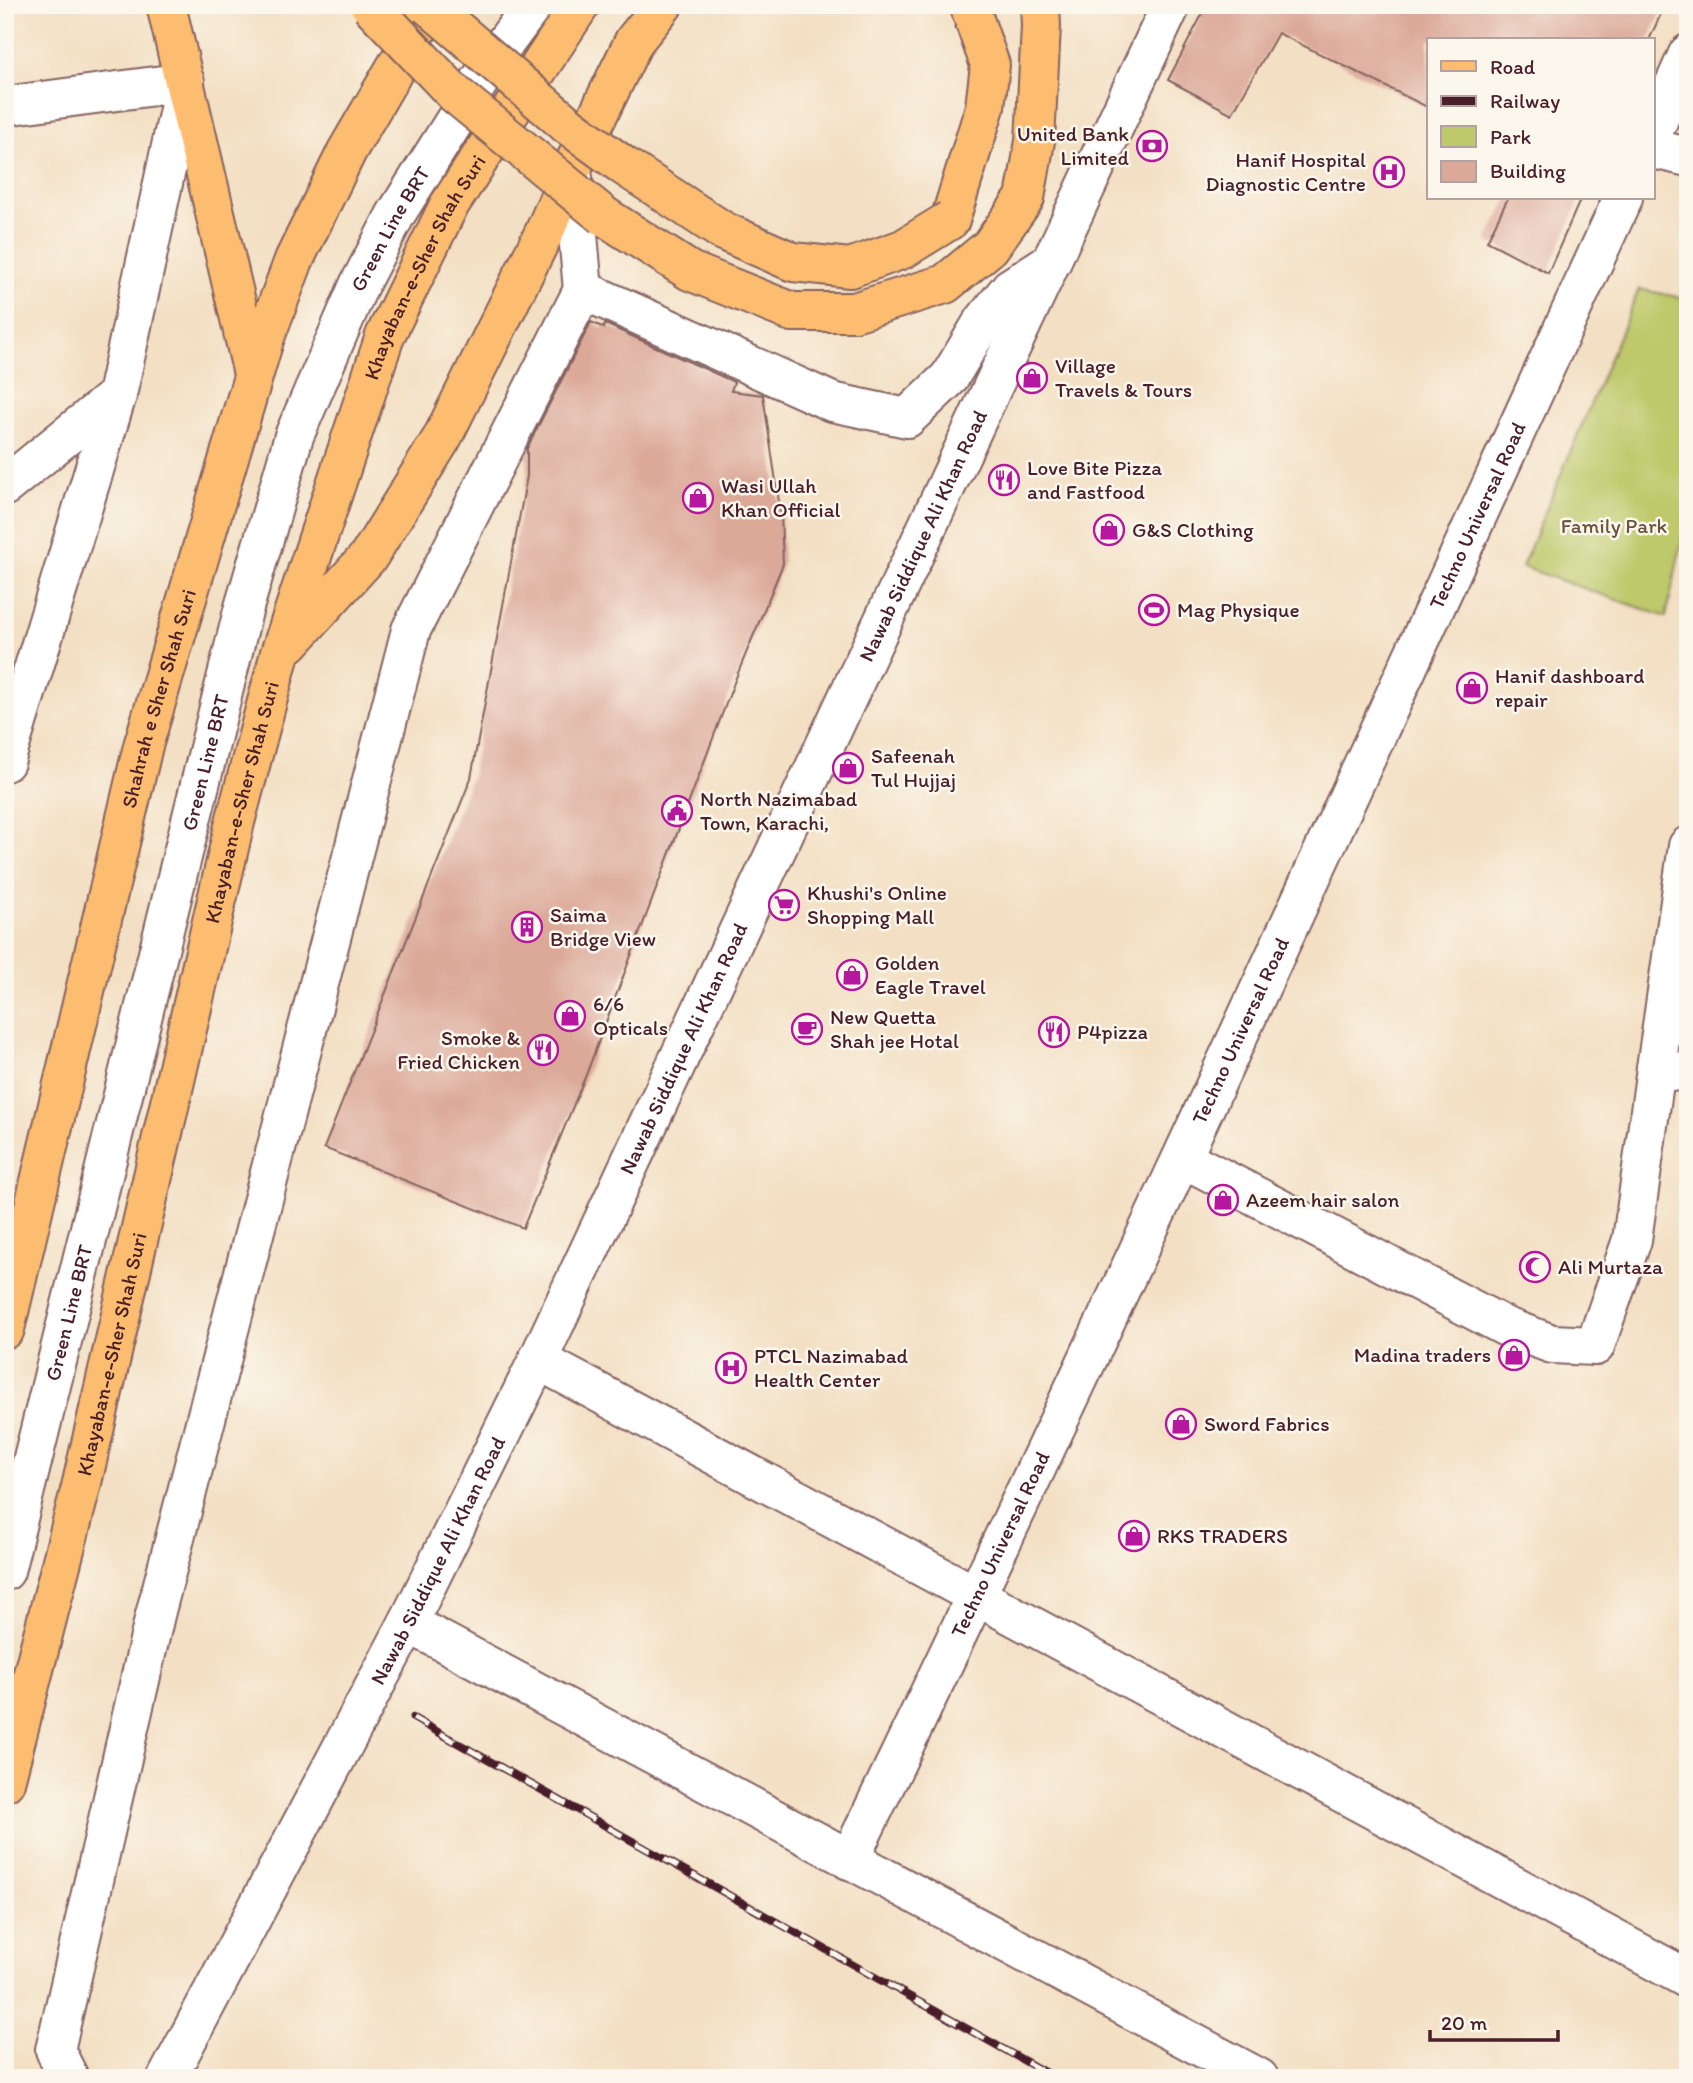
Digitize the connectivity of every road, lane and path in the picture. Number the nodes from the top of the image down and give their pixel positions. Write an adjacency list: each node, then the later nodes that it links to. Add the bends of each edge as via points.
1 (166, 5): 12 (main road)
2 (370, 5): 9 (main road, bridge, via 455,94 604,216 690,271 792,312 854,312 945,284 990,247 1025,198 1035,141)
3 (391, 5): 13 (main road)
4 (430, 5): 8 (main road, bridge, via 559,117 723,231 793,262 850,268 903,249 950,220 985,107 990,65); 13 (main road)
5 (533, 5): 32 (street, Green Line BRT, via 496,55 396,214 359,285 294,436 243,611)
6 (580, 5): 25 (main road, Khayaban-e-Sher Shah Suri, via 448,207 385,336)
7 (663, 5): 18 (main road, via 634,41)
8 (969, 5)
9 (1040, 5)
10 (1171, 5): 20 (street, Nawab Siddique Ali Khan Road)
11 (1688, 54): 15 (street)
12 (185, 82): 14 (street); 22 (main road); 23 (street)
13 (382, 90): 22 (main road, Shahrah e Sher Shah Suri, via 294,260)
14 (5, 106)
15 (1654, 129)
16 (1654, 149): 17 (street)
17 (1688, 157)
18 (572, 168): 21 (street); 25 (main road, via 442,438 369,556)
19 (1621, 200): 29 (street, Techno Universal Road)
20 (1052, 261): 21 (street, via 1010,288 982,323 949,378 907,418 832,402); 31 (street, Nawab Siddique Ali Khan Road)
21 (583, 290): 38 (street, via 411,630 155,1615 55,2050)
22 (254, 376): 30 (main road, Shahrah e Sher Shah Suri, via 143,746)
23 (117, 395): 24 (street); 26 (street)
24 (5, 486)
25 (280, 653): 35 (main road, Khayaban-e-Sher Shah Suri, via 235,822 81,1487)
26 (5, 762)
27 (1688, 846): 28 (street)
28 (1672, 1070): 29 (street, via 1632,1240 1595,1346 1552,1344 1506,1327)
29 (1183, 1158): 33 (street, Techno Universal Road)
30 (5, 1329)
31 (538, 1360): 33 (street); 34 (street, Nawab Siddique Ali Khan Road)
32 (5, 1570)
33 (977, 1597): 36 (street, Techno Universal Road); 37 (street)
34 (408, 1623): 36 (street); 39 (street, Nawab Siddique Ali Khan Road)
35 (5, 1782)
36 (849, 1860): 40 (street)
37 (1688, 1979)
38 (69, 2078)
39 (167, 2078)
40 (1259, 2078)

